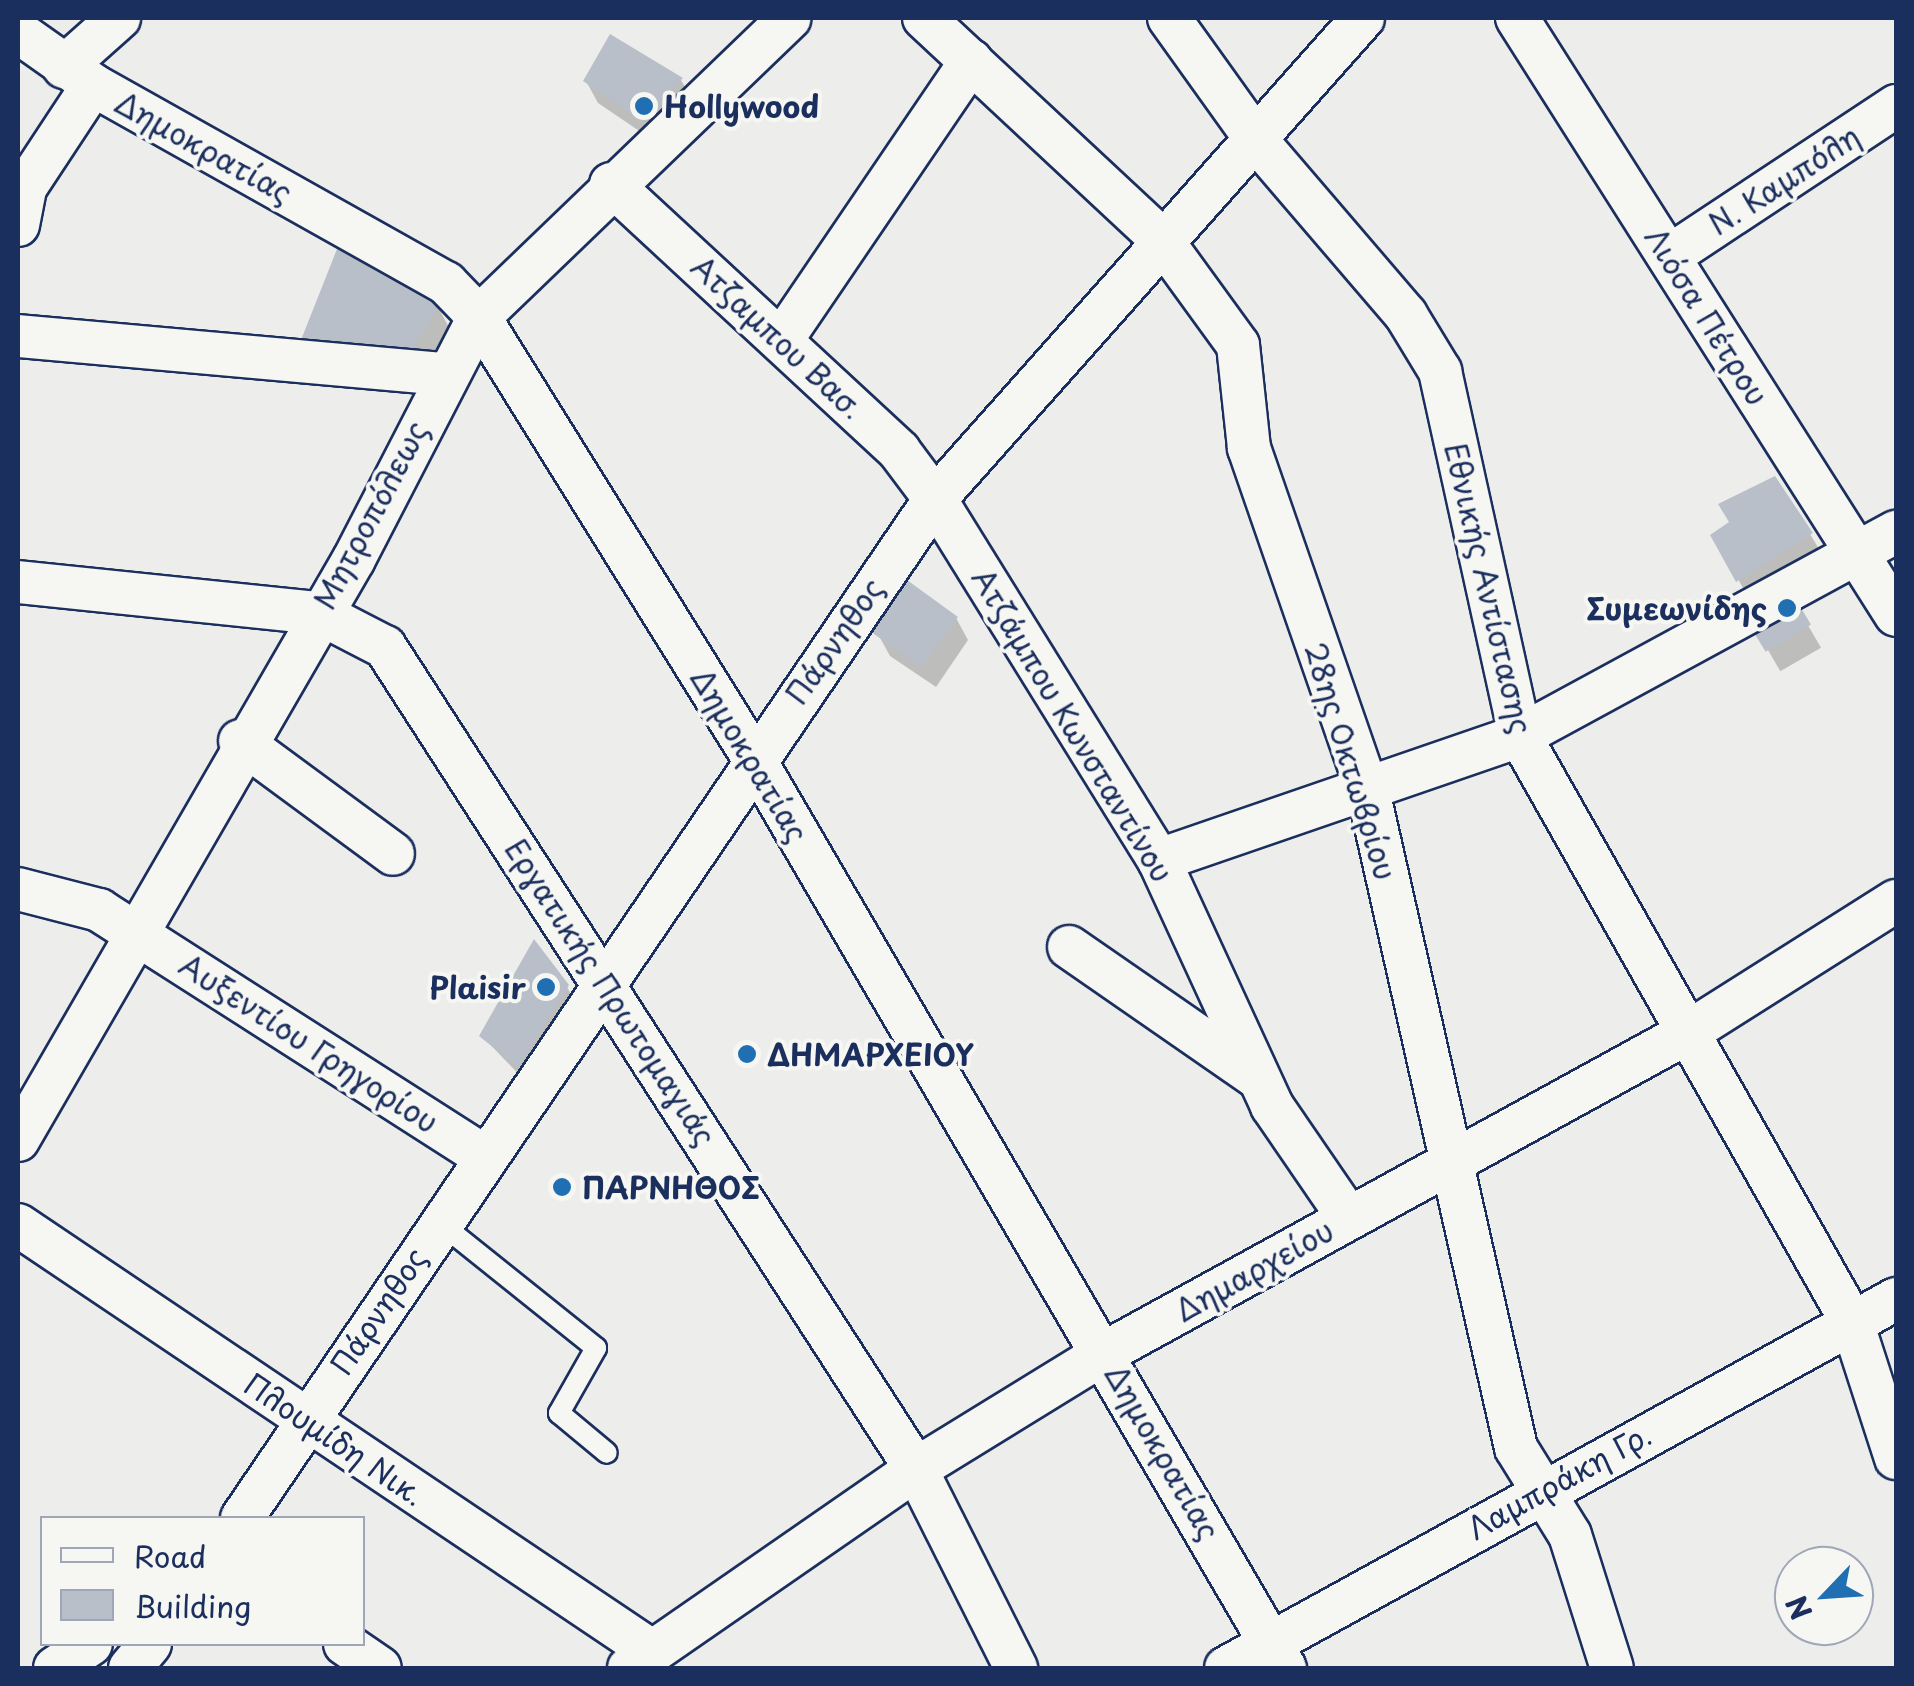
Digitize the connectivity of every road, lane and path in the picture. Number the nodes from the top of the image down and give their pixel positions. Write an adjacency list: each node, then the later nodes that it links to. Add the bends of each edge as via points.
1 (119, 18): 9 (street)
2 (790, 18): 12 (street, Μητροπόλεως)
3 (924, 18): 8 (street, 28ης Οκτωβρίου)
4 (1168, 18): 11 (street, Εθνικής Αντίστασης)
5 (1362, 18): 11 (street, Πάρνηθος)
6 (1517, 18): 15 (street, Λιόσα Πέτρου)
7 (18, 32): 9 (street, Δημοκρατίας)
8 (971, 61): 14 (street, 28ης Οκτωβρίου); 18 (street)
9 (78, 76): 13 (street, via 24,188); 16 (street, Δημοκρατίας, via 446,284)
10 (1896, 106): 15 (street, Ν. Καμπόλη)
11 (1257, 141): 14 (street, Πάρνηθος); 26 (street, Εθνικής Αντίστασης, via 1406,315 1440,371)
12 (611, 184): 16 (street, Μητροπόλεως); 18 (street, Ατζαμπου Βασ.)
13 (18, 225)
14 (1161, 239): 20 (street, Πάρνηθος); 29 (street, 28ης Οκτωβρίου, via 1238,345 1248,448)
15 (1670, 255): 22 (street, Λιόσα Πέτρου)
16 (478, 318): 19 (street, Μητροπόλεως); 28 (street, Δημοκρατίας)
17 (18, 336): 19 (street)
18 (783, 338): 20 (street, Ατζαμπου Βασ., via 899,451)
19 (444, 374): 24 (street, Μητροπόλεως)
20 (934, 499): 28 (street, Πάρνηθος); 31 (street, Ατζάμπου Κωνσταντίνου)
21 (1896, 532): 22 (street)
22 (1858, 553): 25 (street, Λιόσα Πέτρου); 26 (street)
23 (18, 582): 24 (street, Εργατικής Πρωτομαγιάς)
24 (319, 613): 27 (street, Μητροπόλεως); 36 (street, Εργατικής Πρωτομαγιάς, via 385,648)
25 (1896, 614)
26 (1520, 736): 29 (street); 37 (street, Εθνικής Αντίστασης)
27 (240, 741): 30 (street); 34 (street, Μητροπόλεως)
28 (753, 757): 36 (street, Πάρνηθος); 47 (street, Δημοκρατίας)
29 (1368, 795): 31 (street); 41 (street, 28ης Οκτωβρίου)
30 (393, 854)
31 (1160, 860): 38 (street, Ατζάμπου Κωνσταντίνου)
32 (18, 890): 34 (street, Αυξεντίου Γρηγορίου, via 99,910)
33 (1896, 901): 37 (street, Δημαρχείου)
34 (134, 930): 39 (street, Μητροπόλεως); 40 (street, Αυξεντίου Γρηγορίου)
35 (1069, 946): 38 (street)
36 (605, 976): 40 (street, Πάρνηθος); 51 (street, Εργατικής Πρωτομαγιάς)
37 (1687, 1033): 41 (street, Δημαρχείου); 46 (street, Εθνικής Αντίστασης)
38 (1258, 1078): 42 (street, Ατζάμπου Κωνσταντίνου)
39 (18, 1140)
40 (484, 1156): 43 (street, Πάρνηθος)
41 (1455, 1161): 42 (street, Δημαρχείου); 52 (street, 28ης Οκτωβρίου, via 1516,1448)
42 (1348, 1218): 47 (street, Δημαρχείου)
43 (438, 1222): 48 (street, Πάρνηθος); 49 (lane, via 596,1348 559,1413)
44 (18, 1226): 48 (street, Πλουμίδη Νικ.)
45 (1896, 1299): 46 (street, Λαμπράκη Γρ.)
46 (1852, 1322): 50 (street, Εθνικής Αντίστασης); 52 (street, Λαμπράκη Γρ.)
47 (1106, 1352): 51 (street, Δημαρχείου); 57 (street, Δημοκρατίας)
48 (305, 1419): 53 (street, Πάρνηθος); 58 (street, Πλουμίδη Νικ.)
49 (607, 1453)
50 (1896, 1458)
51 (916, 1469): 58 (street, Δημαρχείου); 62 (street, Εργατικής Πρωτομαγιάς)
52 (1541, 1490): 57 (street, Λαμπράκη Γρ.); 64 (street, 28ης Οκτωβρίου, via 1570,1535)
53 (243, 1516)
54 (87, 1646): 59 (street)
55 (148, 1646): 60 (street)
56 (348, 1646): 61 (street)
57 (1279, 1654): 63 (street, Λαμπράκη Γρ.)
58 (641, 1660)
59 (55, 1668)
60 (130, 1668)
61 (380, 1668)
62 (1016, 1668)
63 (1226, 1668)
64 (1612, 1668)

